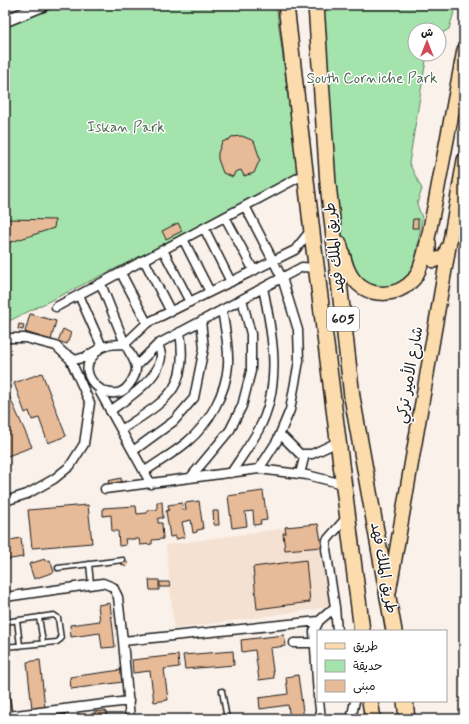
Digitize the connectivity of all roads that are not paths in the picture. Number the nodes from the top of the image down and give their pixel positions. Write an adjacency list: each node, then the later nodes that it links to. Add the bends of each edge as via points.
1 (44, 5): 4 (street)
2 (286, 5): 7 (highway, طريق الملك فهد / 605)
3 (316, 5): 8 (highway, طريق الملك فهد / 605)
4 (5, 21)
5 (464, 50): 12 (main road)
6 (464, 160): 15 (main road, شارع الأمير تركي)
7 (305, 174): 9 (street); 13 (highway, طريق الملك فهد / 605)
8 (328, 184): 12 (main road, via 344,259 351,277 361,287 384,294 400,291 415,278 423,259); 41 (highway, طريق الملك فهد / 605)
9 (245, 206): 10 (street); 18 (street)
10 (225, 217): 11 (street); 20 (street)
11 (204, 228): 14 (street); 23 (street)
12 (430, 229): 15 (main road, via 429,257 434,261 445,256)
13 (311, 230): 18 (street, via 295,250); 19 (highway, طريق الملك فهد / 605)
14 (183, 239): 16 (street); 26 (street)
15 (449, 244): 69 (main road, شارع الأمير تركي)
16 (163, 250): 17 (street); 29 (street)
17 (144, 260): 21 (street); 32 (street)
18 (274, 261): 20 (street); 22 (street)
19 (316, 268): 22 (street, via 302,268); 42 (highway, طريق الملك فهد / 605)
20 (254, 271): 23 (street)
21 (121, 273): 24 (street); 34 (street)
22 (282, 278): 25 (street); 51 (street, via 298,330 299,361 290,410)
23 (231, 282): 26 (street)
24 (101, 284): 27 (street); 37 (street)
25 (263, 288): 28 (street); 57 (street, via 271,326 274,367 272,394 259,429)
26 (210, 292): 29 (street)
27 (79, 295): 30 (street); 39 (street)
28 (242, 299): 31 (street); 59 (street, via 251,334 251,371 242,406 230,430)
29 (190, 302): 32 (street)
30 (56, 307)
31 (222, 310): 33 (street); 56 (street, via 227,337 228,365 223,389 208,420 188,441)
32 (171, 312): 34 (street)
33 (201, 321): 35 (street); 53 (street, via 204,348 194,398 174,421)
34 (147, 323): 37 (street)
35 (180, 332): 38 (street); 50 (street, via 184,353 182,372 173,390 152,409)
36 (5, 338): 40 (street, via 25,338 56,346)
37 (125, 344): 39 (street); 43 (street)
38 (158, 344): 43 (street); 49 (street, via 161,356 156,370 146,383)
39 (102, 347): 40 (street, via 75,360); 45 (street, via 89,359 87,372 95,387)
40 (60, 350): 47 (street, via 70,359)
41 (347, 357): 42 (highway, via 343,363 344,375 339,379 332,376); 46 (highway, طريق الملك فهد / 605)
42 (328, 365): 48 (highway, طريق الملك فهد / 605)
43 (136, 366): 45 (street, via 136,376 128,388 120,393)
44 (100, 392): 45 (street); 47 (street); 49 (street)
45 (110, 393)
46 (352, 397): 48 (highway, via 346,386 340,386 336,388); 69 (highway, طريق الملك فهد / 605)
47 (90, 403): 63 (street, via 84,444 70,466 54,480 27,494)
48 (333, 405): 52 (highway, طريق الملك فهد / 605)
49 (110, 411): 50 (street)
50 (121, 430): 53 (street)
51 (280, 434): 54 (street, via 300,454); 55 (street)
52 (338, 442): 54 (street, via 312,454); 61 (highway, طريق الملك فهد / 605)
53 (133, 451): 56 (street)
54 (305, 454): 58 (street)
55 (259, 469): 57 (street); 58 (street)
56 (144, 472): 60 (street)
57 (231, 473): 59 (street)
58 (300, 474): 61 (street)
59 (190, 478): 60 (street)
60 (151, 484): 62 (street)
61 (343, 484): 64 (highway, طريق الملك فهد / 605)
62 (105, 489)
63 (5, 501)
64 (346, 518): 71 (street, via 327,540 327,560); 77 (highway, طريق الملك فهد / 605)
65 (123, 560): 66 (lane)
66 (89, 564): 67 (lane); 68 (lane)
67 (58, 568)
68 (91, 584): 70 (street); 79 (street, via 103,583 113,587 116,592)
69 (388, 595): 78 (highway, طريق الملك فهد / 605)
70 (5, 597)
71 (336, 608): 74 (street); 76 (street)
72 (39, 617): 73 (lane); 82 (lane); 82 (lane, via 56,616 61,639)
73 (17, 620): 75 (lane); 83 (lane)
74 (319, 621): 79 (street); 81 (street, via 314,631)
75 (5, 622)
76 (337, 630)
77 (362, 630)
78 (394, 630)
79 (123, 641): 88 (street)
80 (294, 643): 81 (street)
81 (315, 643): 85 (street)
82 (42, 644): 83 (lane)
83 (20, 646): 84 (lane)
84 (5, 647)
85 (317, 682)
86 (222, 691): 97 (lane)
87 (5, 698): 94 (street)
88 (128, 701): 93 (street); 96 (street)
89 (319, 702): 98 (street)
90 (355, 702): 99 (street)
91 (370, 702): 100 (highway)
92 (405, 702): 101 (highway)
93 (72, 708): 94 (street); 95 (street)
94 (7, 714)
95 (74, 719)
96 (130, 719)
97 (227, 719)
98 (321, 719)
99 (351, 719)
100 (373, 719)
101 (407, 719)

